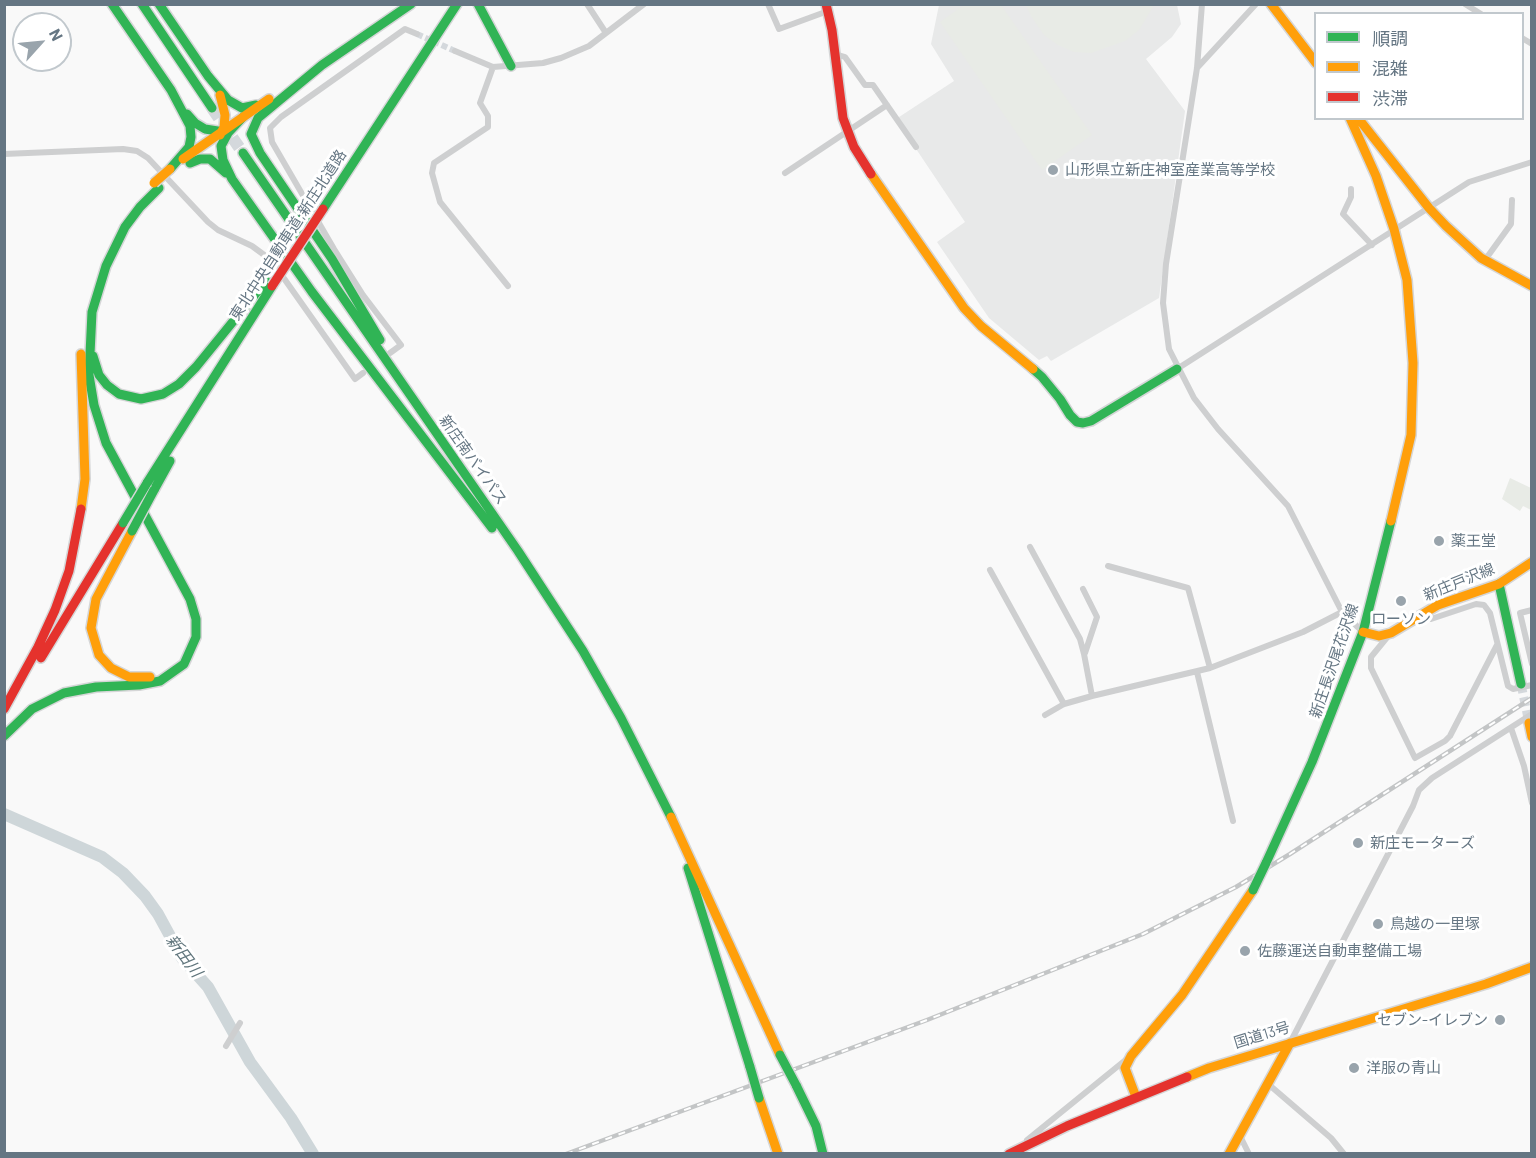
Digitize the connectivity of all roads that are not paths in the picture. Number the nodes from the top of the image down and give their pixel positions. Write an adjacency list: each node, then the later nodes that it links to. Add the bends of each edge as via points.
1 (112, 4): 25 (main road)
2 (141, 4): 28 (main road)
3 (159, 4): 24 (main road)
4 (411, 4): 26 (main road)
5 (457, 4): 49 (main road, 東北中央自動車道;新庄北道路, bridge)
6 (478, 4): 21 (main road)
7 (587, 4): 16 (street)
8 (644, 4): 16 (street)
9 (768, 4): 14 (street, via 779,29)
10 (1202, 4): 23 (street)
11 (1256, 4): 23 (street)
12 (1271, 4): 20 (main road)
13 (1465, 4): 15 (street)
14 (827, 8): 19 (main road)
15 (1478, 12)
16 (606, 33): 21 (street, via 589,46 561,58)
17 (417, 34): 53 (street, via 405,29 270,128 272,141 344,264 401,345)
18 (455, 51): 22 (street)
19 (835, 54): 27 (street, via 845,57 865,85 873,85); 31 (main road, via 838,94)
20 (1314, 60)
21 (511, 66): 22 (street)
22 (493, 67): 50 (street, via 480,103 488,116 488,127 434,163 432,173 440,202)
23 (1197, 68): 54 (street, via 1163,303 1169,349)
24 (208, 76): 26 (main road, via 237,107); 32 (main road, via 223,102)
25 (171, 90): 32 (main road, via 195,123); 40 (main road, via 188,122 191,137)
26 (272, 101): 32 (main road); 36 (main road, via 252,130)
27 (887, 105): 31 (street); 34 (street)
28 (212, 108)
29 (1351, 120): 46 (main road, 新庄長沢尾花沢線)
30 (1360, 120): 45 (main road)
31 (849, 130): 41 (street); 54 (main road, via 867,169 964,308 1041,377 1077,422 1091,422)
32 (224, 134): 33 (main road); 36 (main road, via 244,138); 42 (main road, via 223,160)
33 (206, 147): 39 (main road); 40 (main road)
34 (916, 147)
35 (243, 153): 62 (main road, 新庄南バイパス)
36 (260, 153): 62 (main road)
37 (4, 154): 55 (street, via 137,151 208,222 270,260 355,379)
38 (1532, 162): 45 (street, via 1470,182)
39 (190, 163): 40 (main road); 42 (main road, via 200,159 213,161)
40 (172, 172): 52 (main road, via 157,185 114,247)
41 (785, 173)
42 (238, 188): 62 (main road, via 319,301)
43 (1351, 189): 47 (street, via 1343,214)
44 (1512, 200): 48 (street, via 1511,224)
45 (1429, 208): 46 (street); 48 (main road)
46 (1394, 229): 47 (street); 67 (main road, 新庄長沢尾花沢線, via 1407,280 1411,321 1411,435)
47 (1372, 245): 54 (street)
48 (1485, 260): 51 (main road)
49 (269, 283): 52 (main road, via 187,376 156,397 126,397 102,380); 56 (main road, 東北中央自動車道;新庄北道路)
50 (508, 286)
51 (1532, 286)
52 (87, 326): 56 (main road, bridge, via 82,353 84,381 98,438 111,467 178,587 189,618 190,636 179,660 148,677 129,676 111,668 99,655 91,628 96,599 132,531); 78 (main road, via 81,382 85,479 78,532 66,581 51,619); 83 (main road, via 89,375 102,431 190,599 196,637 184,664 160,681 64,693 32,709)
53 (390, 353)
54 (1177, 369): 65 (street, via 1218,429 1288,506)
55 (363, 373)
56 (151, 487): 79 (main road, bridge, via 123,524)
57 (1030, 547): 70 (street, via 1080,639)
58 (1532, 562): 61 (main road, 新庄戸沢線)
59 (1108, 566): 72 (street, via 1188,588)
60 (990, 570): 77 (street)
61 (1498, 584): 66 (main road, 新庄戸沢線); 74 (main road)
62 (539, 585): 85 (main road)
63 (1083, 589): 70 (street, via 1097,617)
64 (1532, 610): 71 (street, via 1520,613)
65 (1342, 612): 67 (street); 72 (street, via 1280,642)
66 (1423, 613): 68 (main road, 新庄戸沢線); 69 (street, via 1431,619 1476,604 1484,605 1490,613)
67 (1363, 632): 68 (main road, via 1379,636); 92 (main road, 新庄長沢尾花沢線, bridge, via 1316,752 1252,890 1200,970)
68 (1391, 633): 69 (street, via 1369,662 1415,758 1450,736)
69 (1497, 645): 75 (street, via 1509,688)
70 (1084, 654): 76 (street)
71 (1532, 664)
72 (1210, 668): 73 (street)
73 (1197, 672): 76 (street); 87 (street)
74 (1521, 684)
75 (1532, 685)
76 (1092, 696): 77 (street)
77 (1064, 705): 80 (street)
78 (4, 709)
79 (4, 715)
80 (1045, 715)
81 (1530, 719): 82 (street); 84 (main road)
82 (1511, 728): 86 (street); 90 (street, via 1419,790)
83 (4, 736)
84 (1532, 737)
85 (660, 796): 97 (main road, bridge, via 692,877); 98 (main road, bridge, via 816,1126)
86 (1532, 803)
87 (1233, 821)
88 (1532, 967): 90 (main road, 国道13号)
89 (240, 1023): 91 (street)
90 (1291, 1042): 93 (main road); 94 (main road, 国道13号)
91 (226, 1046)
92 (1131, 1056): 94 (main road, via 1125,1068); 96 (street)
93 (1266, 1083): 95 (main road); 101 (street, via 1331,1138)
94 (1136, 1097): 96 (main road, 国道13号)
95 (1239, 1134): 99 (main road); 100 (street)
96 (1011, 1153)
97 (778, 1154)
98 (823, 1154)
99 (1229, 1154)
100 (1249, 1154)
101 (1344, 1154)

